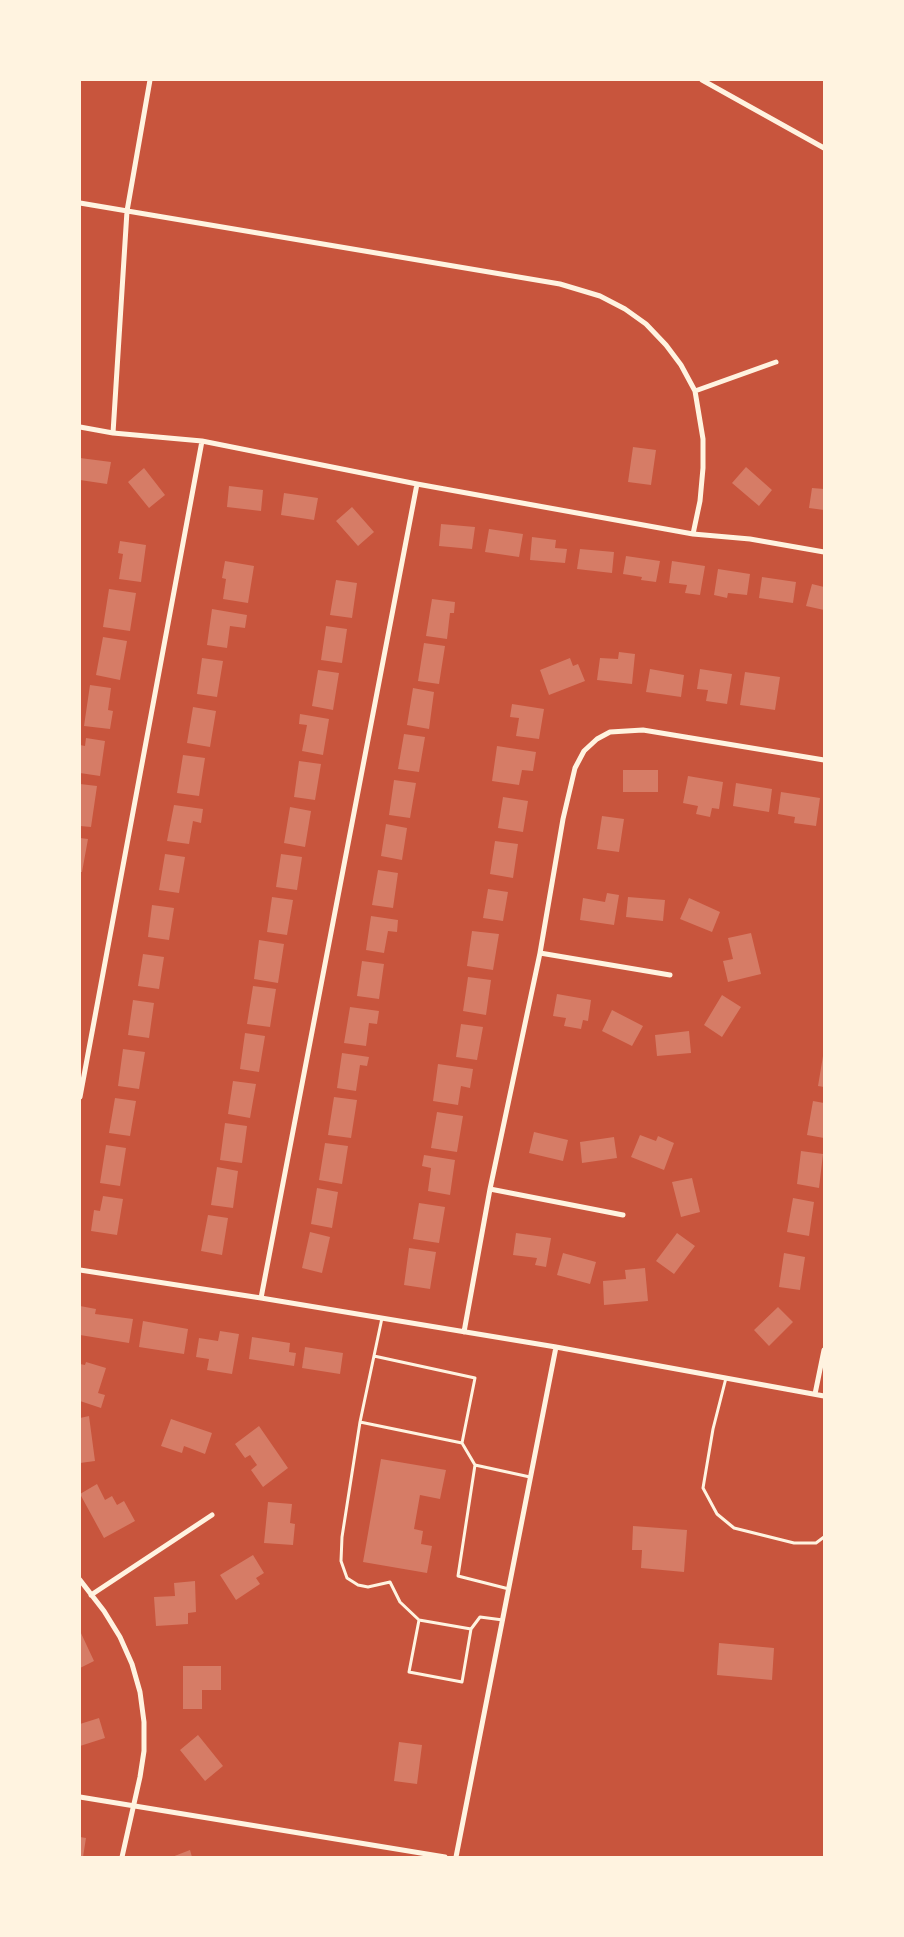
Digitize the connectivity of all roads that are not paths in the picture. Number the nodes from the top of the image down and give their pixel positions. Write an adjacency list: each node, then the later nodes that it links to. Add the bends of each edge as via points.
1 (150, 80): 5 (street)
2 (702, 80): 3 (street)
3 (824, 148)
4 (80, 203): 5 (street)
5 (127, 211): 7 (street, via 573,287 600,296 646,324 666,344); 9 (street)
6 (776, 362): 7 (street)
7 (695, 391): 12 (street, via 703,439 703,468)
8 (80, 427): 9 (street)
9 (114, 433): 10 (street)
10 (202, 441): 11 (street); 17 (street)
11 (417, 484): 12 (street); 21 (street)
12 (693, 534): 13 (street, via 750,539)
13 (824, 552)
14 (824, 760): 15 (street, via 643,730 610,732 597,739 584,751 575,768)
15 (540, 953): 16 (street); 18 (street)
16 (670, 975)
17 (80, 1096)
18 (490, 1189): 19 (street); 23 (street)
19 (623, 1215)
20 (80, 1270): 21 (street)
21 (262, 1298): 22 (street)
22 (382, 1318): 23 (street); 26 (lane)
23 (464, 1332): 24 (street)
24 (556, 1347): 27 (street); 33 (street)
25 (824, 1350): 28 (street)
26 (374, 1356): 30 (lane); 31 (lane, via 475,1378)
27 (726, 1378): 28 (street); 35 (lane, via 703,1488 717,1514 734,1528 794,1543 816,1543)
28 (815, 1394): 29 (street)
29 (824, 1396)
30 (360, 1422): 31 (lane); 39 (lane, via 341,1561 347,1578 358,1585 368,1587 390,1582 400,1602)
31 (462, 1442): 32 (lane)
32 (475, 1465): 33 (lane); 37 (lane, via 458,1576)
33 (531, 1477): 37 (street)
34 (212, 1515): 38 (street)
35 (824, 1537)
36 (80, 1580): 38 (street)
37 (509, 1589): 40 (street)
38 (91, 1595): 43 (street, via 120,1637 140,1692 144,1751)
39 (419, 1620): 41 (lane); 41 (lane, via 410,1672 462,1682)
40 (503, 1620): 41 (lane, via 480,1618); 46 (street)
41 (471, 1629)
42 (80, 1797): 43 (street)
43 (132, 1805): 44 (street); 45 (street)
44 (122, 1857)
45 (445, 1857)
46 (456, 1857)

